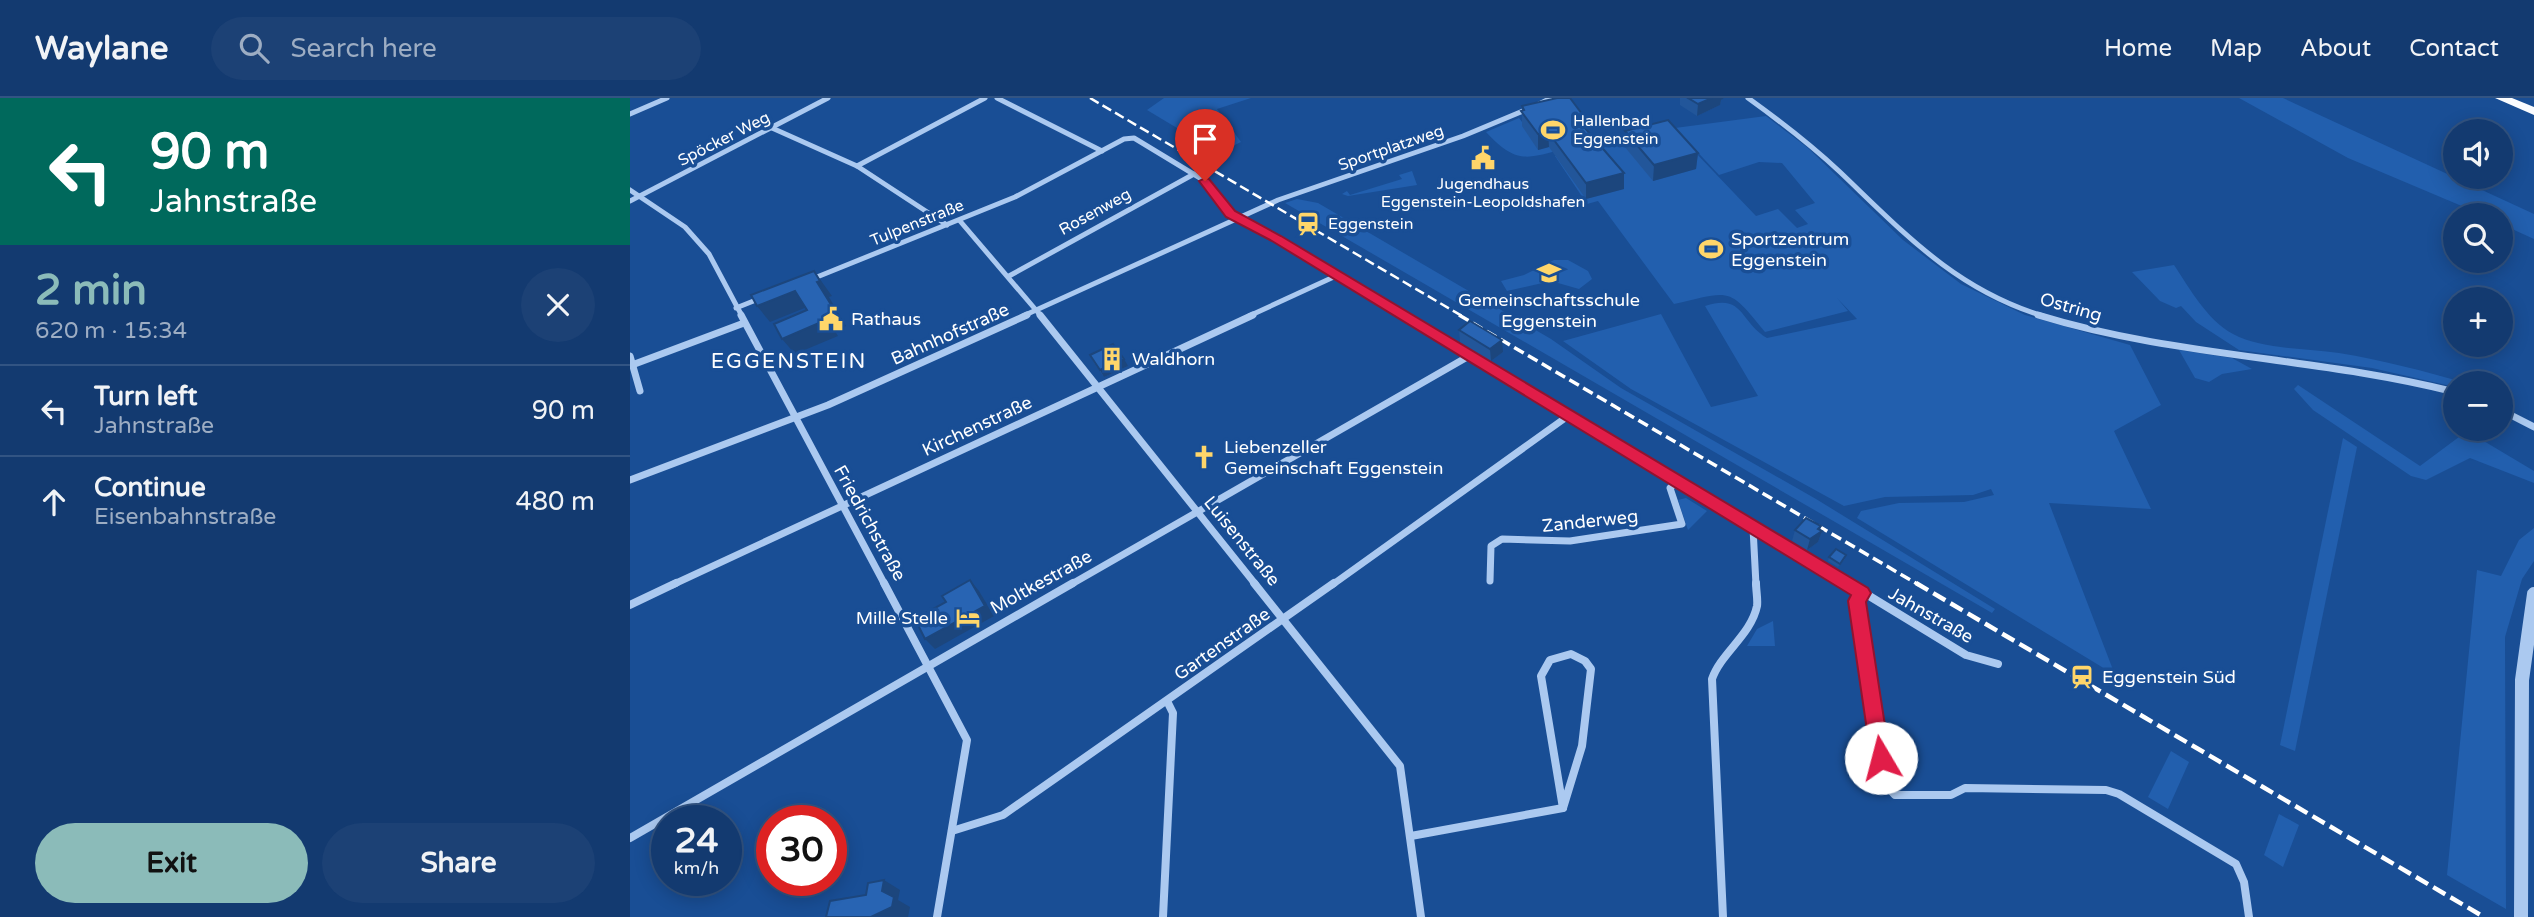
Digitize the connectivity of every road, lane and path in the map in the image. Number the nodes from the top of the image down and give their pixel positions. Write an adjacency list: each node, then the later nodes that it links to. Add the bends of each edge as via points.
1 (667, 98): 11 (street)
2 (828, 98): 12 (street, Spöcker Weg)
3 (985, 98): 14 (street)
4 (997, 98): 13 (street)
5 (1551, 98): 19 (street, Sportplatzweg, via 1485,128 1312,187)
6 (1748, 98): 33 (street, Ostring, via 1815,149 1937,263 1969,285 2018,308 2099,332 2365,372)
7 (2501, 98): 10 (highway)
8 (2520, 98): 9 (highway)
9 (2534, 104)
10 (2534, 111)
11 (630, 114)
12 (772, 128): 14 (street); 17 (street, Spöcker Weg)
13 (1102, 151): 15 (street, Tulpenstraße, via 1134,138); 20 (street, Tulpenstraße)
14 (857, 166): 21 (street)
15 (1194, 174): 19 (street, Jahnstraße); 23 (street, Rosenweg)
16 (630, 190): 17 (street, Friedrichstraße)
17 (640, 196): 18 (street, Spöcker Weg); 26 (street, Friedrichstraße, via 699,240)
18 (630, 201)
19 (1238, 218): 22 (street, Jahnstraße); 27 (street, Bahnhofstraße)
20 (960, 221): 21 (street, Tulpenstraße); 23 (street, Luisenstraße)
21 (947, 225): 24 (street, Tulpenstraße)
22 (1338, 275): 30 (street, Jahnstraße); 32 (street, Kirchenstraße)
23 (1009, 276): 27 (street, Luisenstraße)
24 (799, 284)
25 (774, 294): 26 (street)
26 (736, 308): 28 (street, Friedrichstraße)
27 (1035, 310): 32 (street, Luisenstraße); 37 (street, Bahnhofstraße)
28 (744, 323): 31 (street); 37 (street, Friedrichstraße)
29 (630, 356): 31 (street)
30 (1469, 356): 35 (street, Jahnstraße); 42 (street, Moltkestraße)
31 (632, 365): 34 (street)
32 (1098, 388): 41 (street, Kirchenstraße); 42 (street, Luisenstraße)
33 (2443, 389)
34 (639, 391)
35 (1568, 416): 40 (street, Jahnstraße); 48 (street, Gartenstraße)
36 (2513, 416): 38 (street)
37 (794, 419): 39 (street, Bahnhofstraße); 41 (street, Friedrichstraße)
38 (2534, 427)
39 (630, 481)
40 (1677, 481): 43 (street, Jahnstraße); 44 (street, Zanderweg, via 1670,488 1682,524 1596,539 1530,543 1502,539 1492,546)
41 (843, 505): 47 (street, Kirchenstraße); 50 (street, Friedrichstraße)
42 (1197, 511): 48 (street, Luisenstraße); 50 (street, Moltkestraße)
43 (1753, 528): 45 (street, Jahnstraße); 60 (street, via 1757,607 1712,679)
44 (1490, 581)
45 (1862, 593): 51 (street, Jahnstraße, via 1966,655); 61 (street, via 1857,601 1888,791 1895,795 1951,795 1965,788 2119,794 2236,864)
46 (2534, 594): 49 (street)
47 (630, 605)
48 (1285, 619): 52 (street, Gartenstraße); 55 (street, Luisenstraße, via 1400,766)
49 (2531, 634): 62 (street, via 2521,730)
50 (928, 664): 54 (street, Friedrichstraße, via 967,740); 56 (street, Moltkestraße)
51 (1998, 664)
52 (1167, 701): 54 (street, Gartenstraße, via 1003,815); 58 (street, via 1173,713)
53 (1563, 808): 53 (street, via 1582,746 1591,669 1578,654 1564,652 1553,655 1541,676); 55 (street)
54 (952, 831): 57 (street, Friedrichstraße)
55 (1410, 836): 59 (street, Luisenstraße)
56 (630, 838)
57 (937, 917)
58 (1163, 917)
59 (1421, 917)
60 (1723, 917)
61 (2249, 917)
62 (2521, 917)

